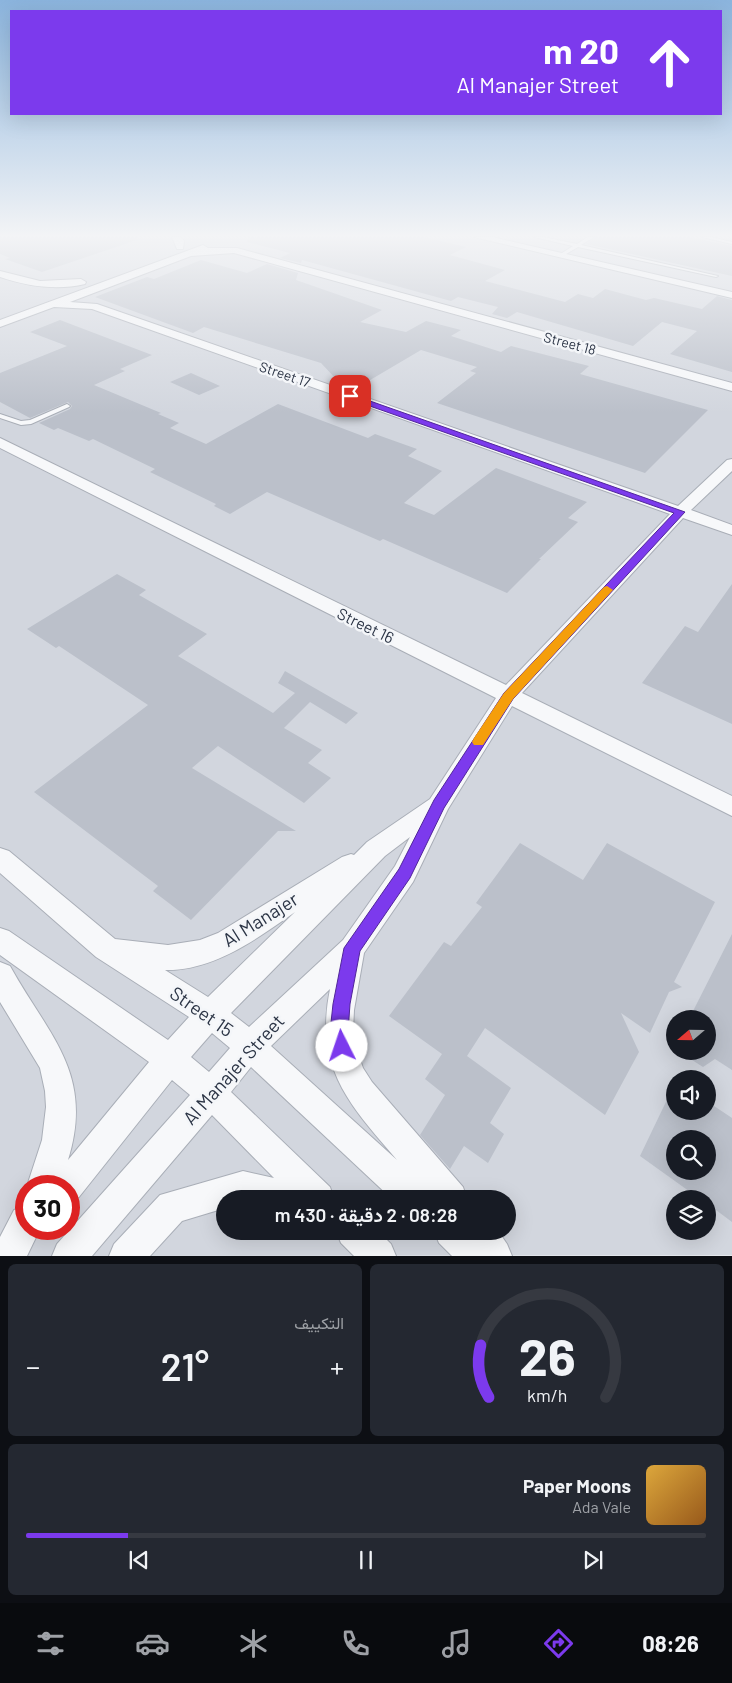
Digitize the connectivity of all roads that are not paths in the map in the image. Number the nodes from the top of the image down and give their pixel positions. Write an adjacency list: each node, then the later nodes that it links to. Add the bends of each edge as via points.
1 (61, 296): 4 (street)
2 (86, 296): 5 (street)
3 (400, 296): 7 (street, Street 18)
4 (51, 299): 5 (street, Street 17); 6 (street)
5 (94, 306): 12 (street, Street 17)
6 (0, 324)
7 (732, 387)
8 (67, 406): 9 (lane, via 31,422 21,423)
9 (0, 416)
10 (0, 442): 14 (street, Street 16)
11 (732, 463): 12 (street, Al Manajer Street)
12 (680, 512): 13 (street, Street 17); 14 (street, Al Manajer Street)
13 (732, 530)
14 (508, 696): 15 (street, Al Manajer Street); 16 (street, Street 16)
15 (439, 804): 17 (street, Al Manajer Street); 21 (street, Al Manajer Street, via 404,874)
16 (732, 807)
17 (376, 849): 20 (street, Al Manajer, via 311,887 253,928 205,951 165,958); 23 (street, Al Manajer Street)
18 (0, 858): 20 (street, Street 15)
19 (0, 940): 25 (street)
20 (105, 948): 23 (street, Street 15)
21 (352, 948): 24 (street, Al Manajer Street); 33 (street, via 339,1032 344,1060 357,1089 377,1116)
22 (0, 975): 27 (street, via 52,1062 59,1084 62,1117)
23 (210, 1014): 24 (street, Street 15); 25 (street, Al Manajer Street)
24 (250, 1046): 26 (street, Al Manajer Street); 32 (street, Street 15)
25 (170, 1059): 26 (street); 28 (street, Al Manajer Street)
26 (211, 1093): 31 (street); 42 (street, Al Manajer Street)
27 (47, 1175)
28 (77, 1175)
29 (232, 1190): 30 (street, via 243,1187)
30 (256, 1190)
31 (309, 1190)
32 (406, 1190)
33 (443, 1190)
34 (216, 1195): 43 (street, via 172,1207)
35 (16, 1240): 40 (street)
36 (25, 1240): 41 (street)
37 (362, 1240): 44 (street)
38 (460, 1240): 45 (street)
39 (483, 1240): 46 (street)
40 (8, 1256)
41 (12, 1256)
42 (69, 1256)
43 (126, 1256)
44 (379, 1256)
45 (477, 1256)
46 (495, 1256)

